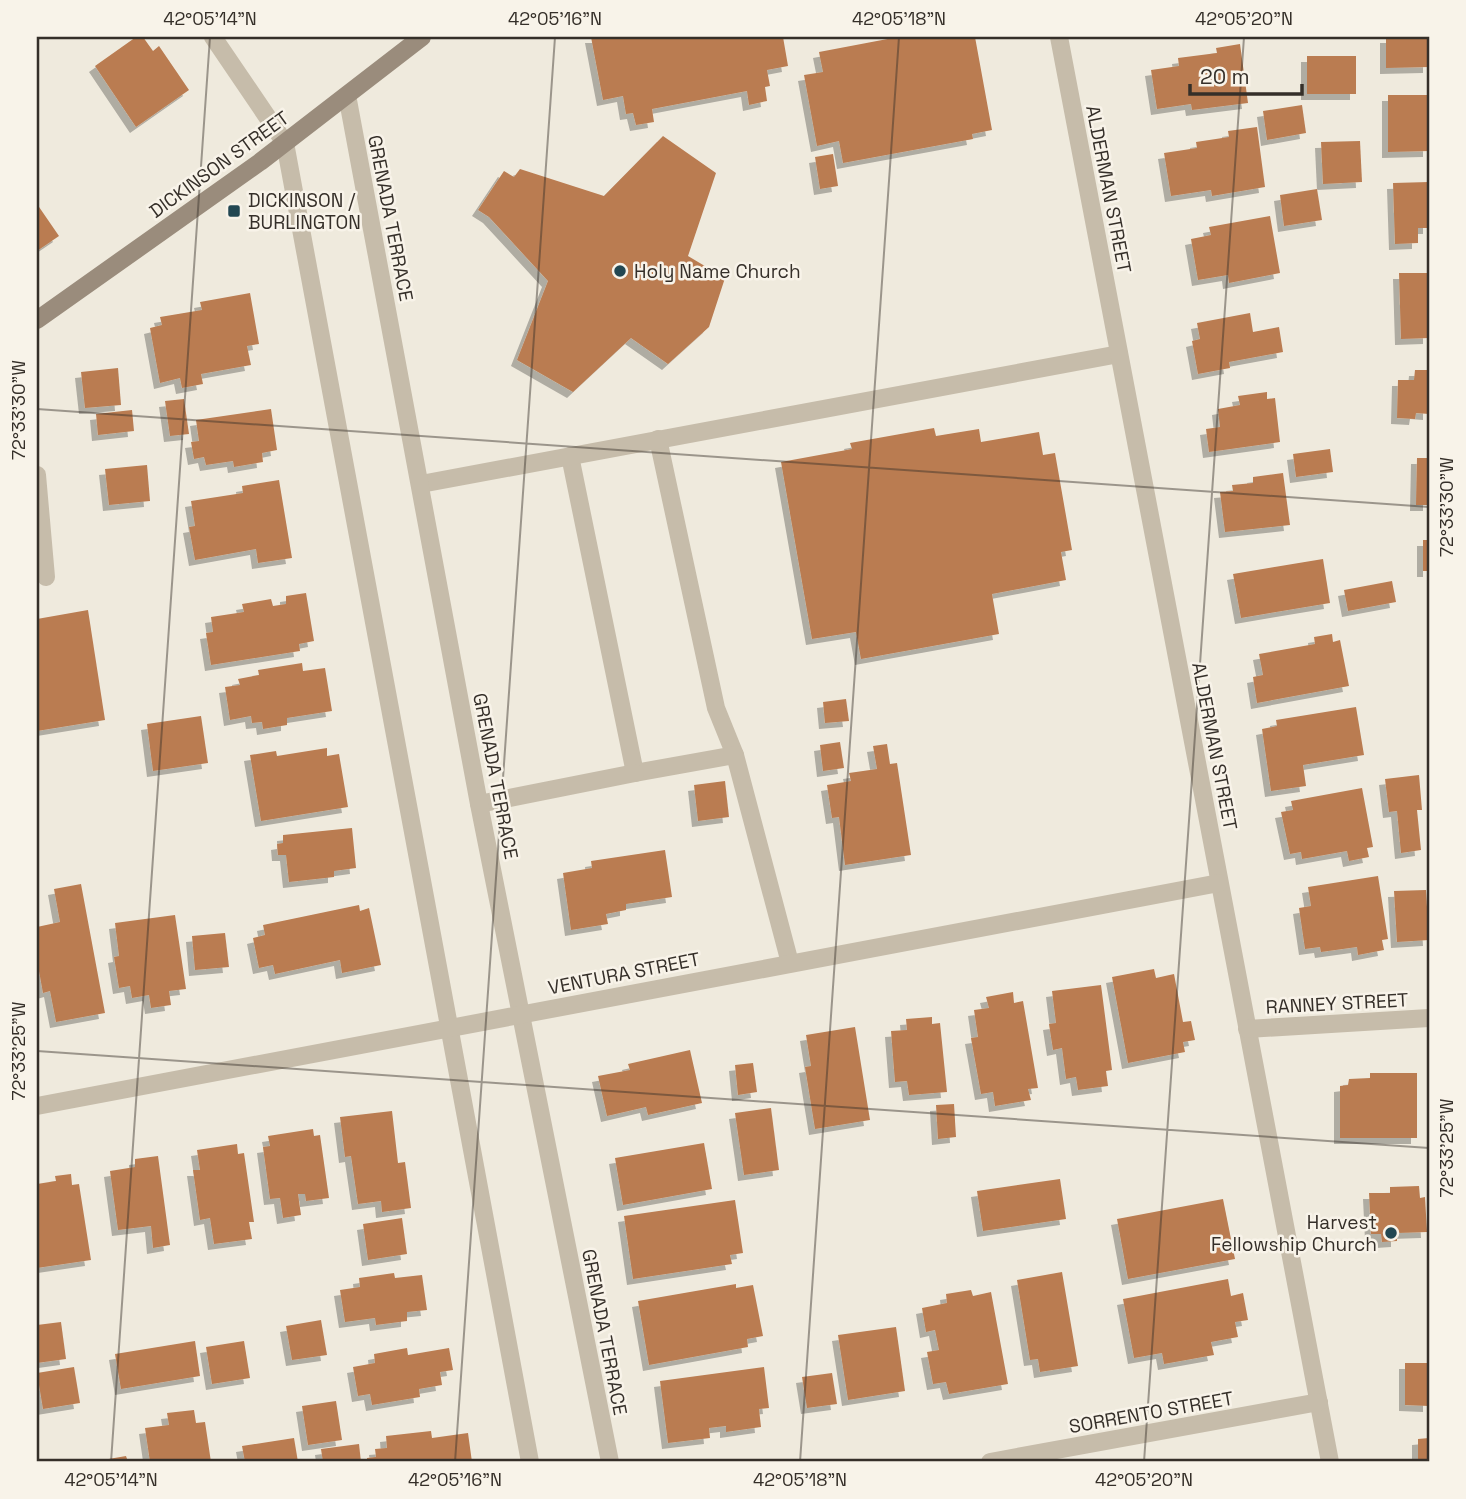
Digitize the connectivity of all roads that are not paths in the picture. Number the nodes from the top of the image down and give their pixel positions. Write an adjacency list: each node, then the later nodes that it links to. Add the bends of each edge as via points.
1 (213, 37): 5 (street)
2 (422, 37): 4 (main road, DICKINSON STREET)
3 (1059, 37): 7 (street, ALDERMAN STREET)
4 (347, 96): 5 (main road, DICKINSON STREET); 11 (street, GRENADA TERRACE)
5 (285, 143): 6 (main road, DICKINSON STREET); 20 (street)
6 (37, 320)
7 (1119, 354): 8 (street); 16 (street, ALDERMAN STREET)
8 (658, 439): 9 (street); 13 (street, via 716,708)
9 (570, 456): 11 (street); 14 (street)
10 (37, 475): 12 (street)
11 (421, 484): 15 (street, GRENADA TERRACE)
12 (46, 577)
13 (735, 755): 14 (street); 17 (street)
14 (635, 773): 15 (street)
15 (479, 804): 18 (street, GRENADA TERRACE)
16 (1219, 883): 17 (street, VENTURA STREET); 21 (street, ALDERMAN STREET)
17 (790, 963): 18 (street, VENTURA STREET)
18 (520, 1013): 20 (street, VENTURA STREET); 25 (street, GRENADA TERRACE)
19 (1429, 1018): 21 (street, RANNEY STREET)
20 (448, 1028): 22 (street, VENTURA STREET); 24 (street)
21 (1248, 1029): 23 (street, ALDERMAN STREET)
22 (37, 1106)
23 (1319, 1402): 26 (street, SORRENTO STREET); 27 (street, ALDERMAN STREET)
24 (530, 1462)
25 (610, 1462)
26 (990, 1462)
27 (1330, 1462)

